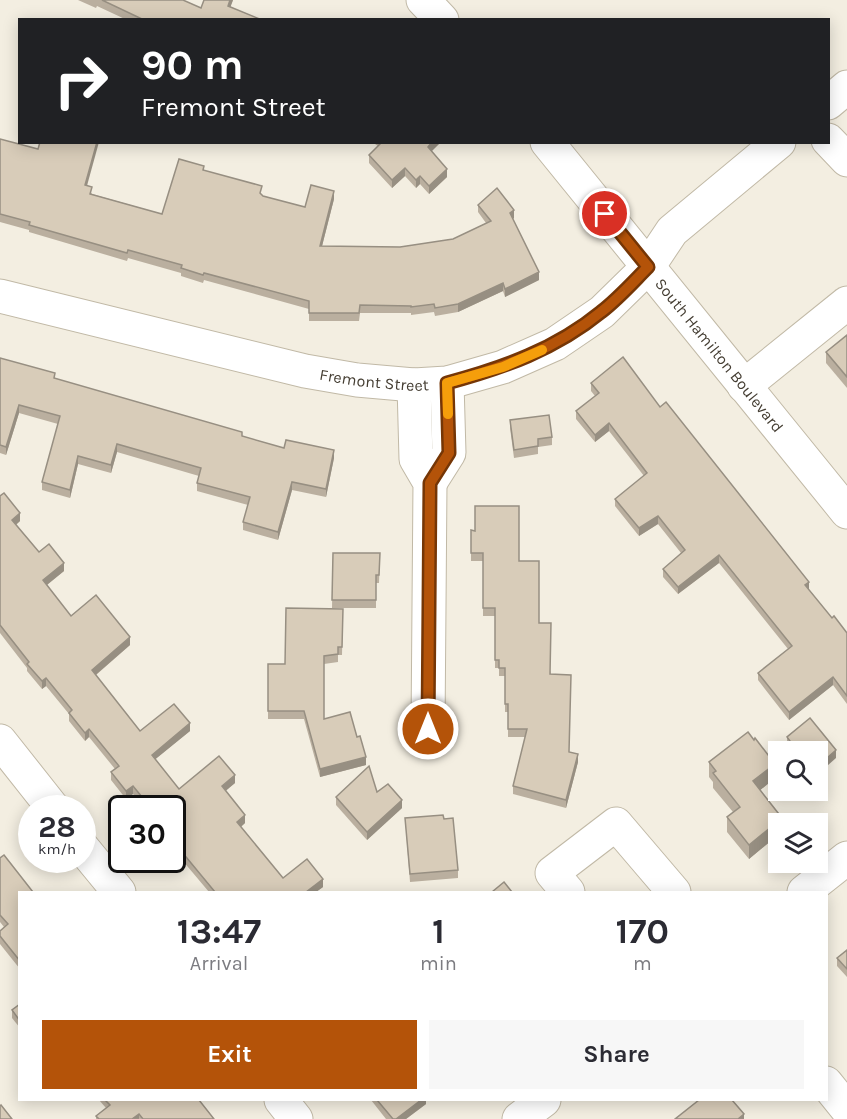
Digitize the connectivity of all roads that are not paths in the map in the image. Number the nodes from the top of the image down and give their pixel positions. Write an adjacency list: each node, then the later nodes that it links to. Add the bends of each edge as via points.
1 (423, 0): 2 (street)
2 (440, 18)
3 (847, 87): 4 (street)
4 (830, 101)
5 (830, 142): 8 (street)
6 (549, 144): 9 (street, South Hamilton Boulevard)
7 (778, 144): 9 (street, Fremont Street, via 672,231)
8 (847, 160)
9 (648, 267): 12 (street, Fremont Street, via 602,312 555,344 503,367); 14 (street, South Hamilton Boulevard)
10 (0, 296): 13 (street, Fremont Street, via 305,371 357,381)
11 (847, 303): 14 (street)
12 (447, 383): 13 (street, Fremont Street); 15 (street, via 449,453)
13 (414, 385): 15 (street, via 416,459)
14 (744, 386): 16 (street, South Hamilton Boulevard)
15 (430, 483): 17 (street)
16 (847, 512)
17 (428, 729)
18 (0, 741): 19 (street)
19 (43, 795)
20 (847, 858): 25 (street)
21 (96, 863): 22 (street)
22 (118, 891)
23 (567, 891): 24 (street, via 552,873 616,824)
24 (673, 891)
25 (805, 891)
26 (828, 1085): 29 (street)
27 (282, 1101): 30 (street)
28 (543, 1101): 31 (street)
29 (847, 1109)
30 (296, 1119)
31 (519, 1119)

